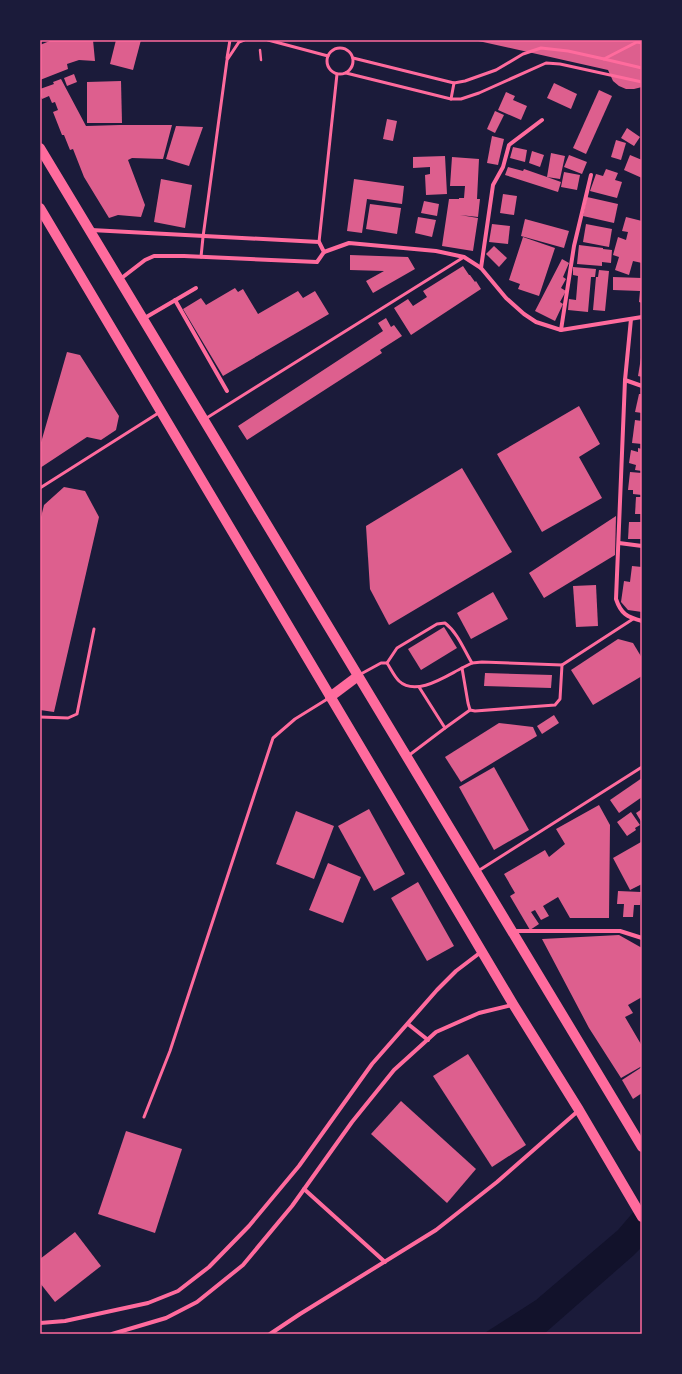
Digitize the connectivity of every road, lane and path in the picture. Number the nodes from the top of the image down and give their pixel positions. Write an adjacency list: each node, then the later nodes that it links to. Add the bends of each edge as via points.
1 (230, 40): 8 (lane)
2 (244, 40): 8 (lane, via 239,42)
3 (268, 40): 6 (lane)
4 (642, 43): 10 (lane, via 637,42)
5 (260, 50): 9 (path)
6 (328, 56): 7 (lane, via 341,48 349,51); 13 (lane, via 328,65)
7 (353, 58): 12 (lane, via 352,67); 15 (lane)
8 (227, 60): 22 (lane)
9 (261, 60)
10 (604, 60): 11 (lane); 15 (lane, via 541,48 523,54 496,70)
11 (642, 68)
12 (346, 73): 13 (lane); 16 (lane)
13 (337, 74): 23 (lane)
14 (642, 82): 16 (lane, via 546,63 479,93 461,99)
15 (454, 83): 16 (lane)
16 (451, 99)
17 (542, 120): 27 (street, via 509,145 503,167 493,185)
18 (40, 148): 21 (main road)
19 (591, 175): 34 (street, via 574,246)
20 (40, 208): 38 (main road)
21 (89, 230): 22 (street); 28 (main road)
22 (203, 237): 23 (street); 25 (lane)
23 (319, 242): 24 (street)
24 (324, 252): 25 (street, via 317,262); 26 (street, via 349,244 436,251)
25 (201, 257): 28 (street, via 149,257)
26 (464, 257): 27 (street); 39 (lane)
27 (481, 268): 34 (street, via 506,298 524,314 536,322)
28 (119, 280): 32 (main road)
29 (196, 288): 30 (street)
30 (175, 300): 32 (street); 37 (street)
31 (642, 317): 33 (street)
32 (143, 319): 39 (main road)
33 (631, 319): 34 (street); 35 (street)
34 (561, 330)
35 (625, 380): 36 (street); 41 (street)
36 (642, 386)
37 (227, 390)
38 (161, 412): 40 (lane); 52 (main road)
39 (204, 420): 50 (main road)
40 (40, 488)
41 (619, 543): 42 (street); 43 (street, via 616,599 620,610)
42 (642, 546)
43 (633, 619): 44 (street); 48 (lane)
44 (642, 621)
45 (94, 629): 54 (lane, via 77,714 68,718)
46 (386, 663): 47 (lane, via 397,648 437,624 446,623); 50 (lane, via 381,662); 51 (lane, via 400,682)
47 (472, 663): 48 (lane); 49 (lane)
48 (562, 664): 53 (lane, via 560,699 555,705)
49 (462, 668): 51 (lane); 53 (lane)
50 (358, 676): 52 (main road); 56 (main road)
51 (419, 687): 55 (lane)
52 (330, 697): 61 (main road); 66 (lane, via 295,719 273,738 170,1051)
53 (470, 710): 55 (lane)
54 (40, 717)
55 (445, 728): 56 (lane)
56 (407, 757): 58 (main road)
57 (642, 767): 58 (lane)
58 (476, 872): 59 (main road)
59 (513, 931): 60 (street, via 620,931); 67 (main road)
60 (642, 938)
61 (482, 951): 62 (main road); 63 (street, via 456,971)
62 (513, 1004): 64 (street, via 479,1013 436,1032); 65 (main road)
63 (408, 1024): 64 (street); 71 (street, via 372,1064 299,1166 245,1230 209,1267 178,1291 148,1303 65,1321)
64 (428, 1040): 68 (street, via 394,1070 352,1122)
65 (579, 1110): 69 (main road); 70 (street, via 491,1187 436,1230)
66 (144, 1117)
67 (642, 1147)
68 (304, 1189): 70 (street); 72 (street, via 243,1265 198,1302 166,1318)
69 (642, 1217)
70 (385, 1262): 73 (street)
71 (40, 1323)
72 (112, 1334)
73 (270, 1334)

